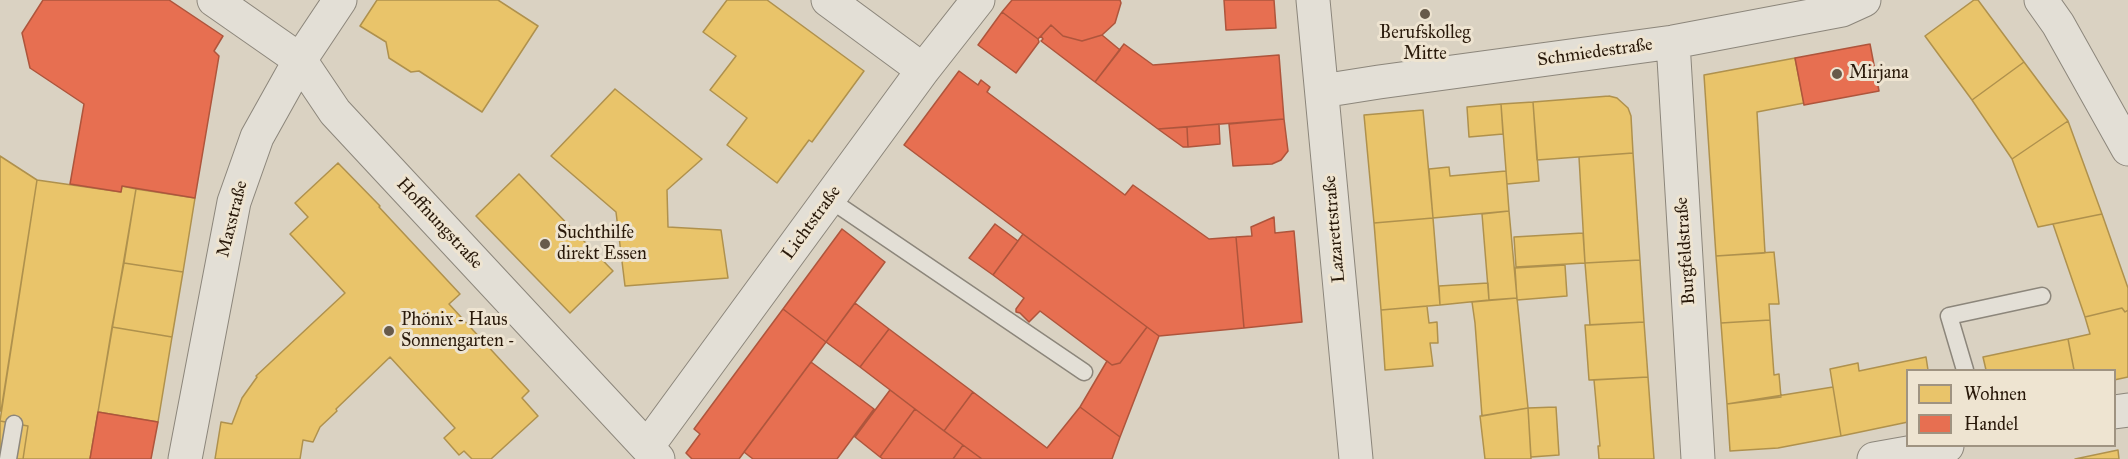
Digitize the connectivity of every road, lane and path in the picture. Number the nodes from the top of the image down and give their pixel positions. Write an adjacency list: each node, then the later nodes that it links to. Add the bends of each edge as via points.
1 (214, 0): 9 (street, Hoffnungstraße)
2 (340, 0): 9 (street, Maxstraße)
3 (828, 0): 10 (street)
4 (978, 0): 10 (street, Lichtstraße)
5 (1313, 0): 11 (street, Lazarettstraße)
6 (1864, 0): 8 (street, Schmiedestraße, via 1842,10)
7 (2041, 0): 12 (street)
8 (1673, 42): 11 (street, Schmiedestraße); 23 (street, Burgfeldstraße)
9 (300, 60): 19 (street, Hoffnungstraße, via 335,112); 21 (street, Maxstraße, via 257,137 234,202)
10 (923, 70): 13 (street, Lichtstraße)
11 (1322, 91): 22 (street, Lazarettstraße)
12 (2128, 149)
13 (829, 199): 16 (lane); 19 (street, Lichtstraße)
14 (2042, 296): 15 (lane, via 1949,316)
15 (1965, 369)
16 (1084, 372)
17 (14, 424): 20 (lane)
18 (1941, 447): 24 (street)
19 (652, 453)
20 (8, 459)
21 (185, 459)
22 (1356, 459)
23 (1698, 459)
24 (1874, 459)

